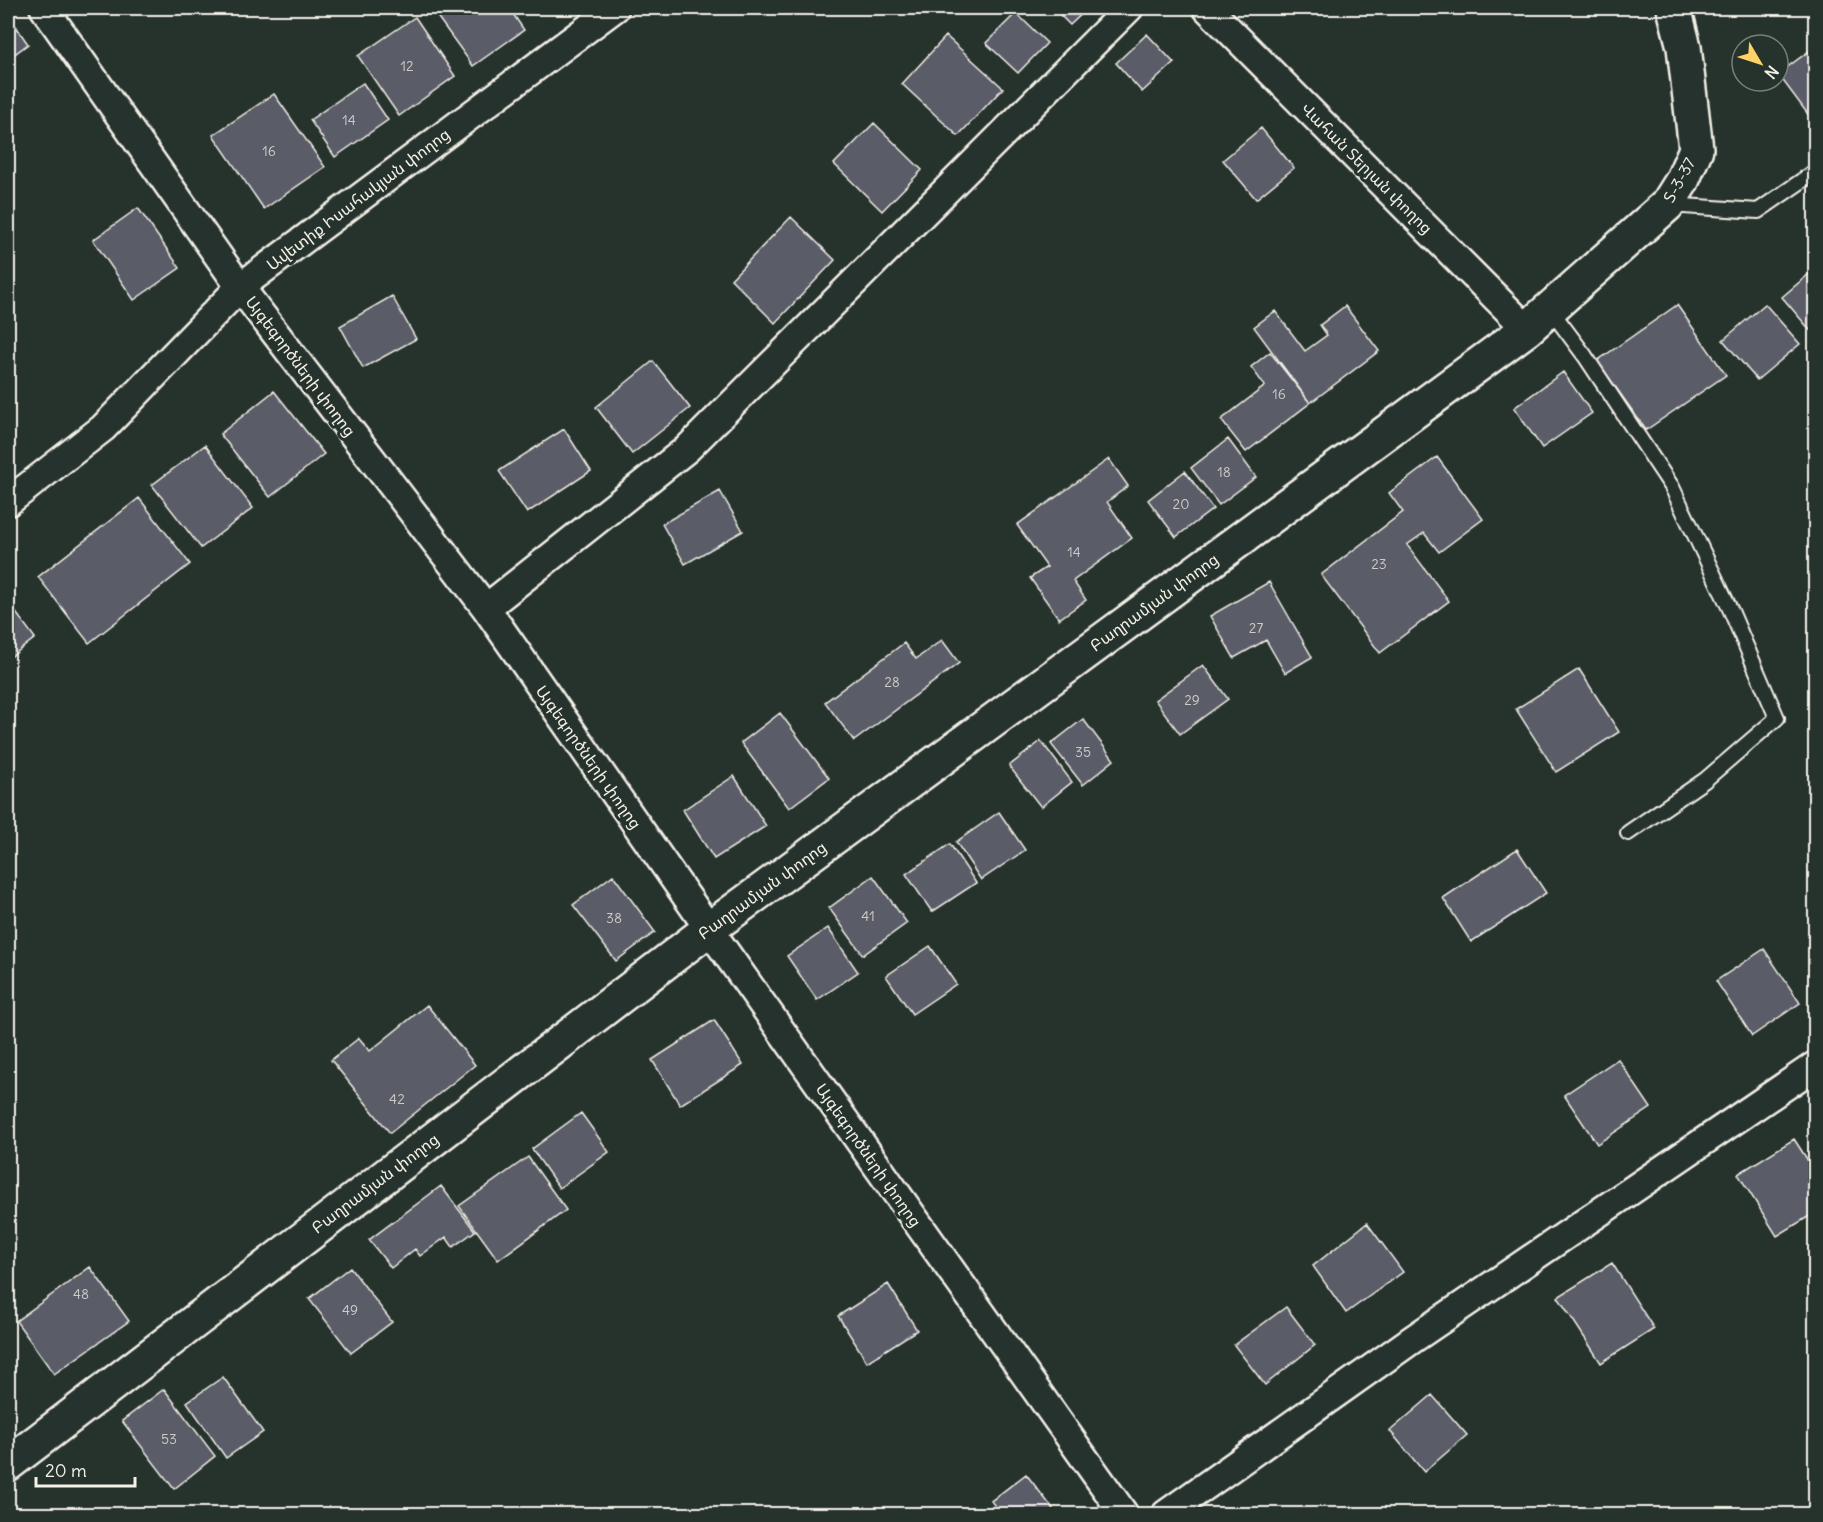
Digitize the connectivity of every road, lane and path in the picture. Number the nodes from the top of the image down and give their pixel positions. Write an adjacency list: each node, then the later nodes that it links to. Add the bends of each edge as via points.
1 (44, 8): 8 (street, Այգեգործների փողոց)
2 (615, 8): 8 (street, Ավետիք Իսահակյան փողոց)
3 (1129, 8): 11 (street, via 687,449)
4 (1207, 8): 9 (street, Վահան Տերյան փողոց)
5 (1674, 8): 7 (main road, Տ-3-37 / Տ-3-37, via 1684,47 1696,149)
6 (1815, 171): 7 (lane, via 1758,211)
7 (1667, 205): 9 (main road, Տ-3-37 / Տ-3-37)
8 (240, 287): 10 (street, Ավետիք Իսահակյան փողոց, via 103,428); 11 (street, Այգեգործների փողոց)
9 (1538, 319): 12 (lane, via 1585,356 1672,488 1777,718 1705,780); 13 (main road, Բաղրամյան փողոց / Տ-3-37)
10 (8, 502)
11 (486, 608): 13 (street, Այգեգործների փողոց)
12 (1628, 834)
13 (709, 929): 15 (main road, Բաղրամյան փողոց / Տ-3-37); 16 (street, Այգեգործների փողոց)
14 (1815, 1065): 17 (street, via 1413,1339)
15 (8, 1464)
16 (1124, 1515)
17 (1166, 1515)

